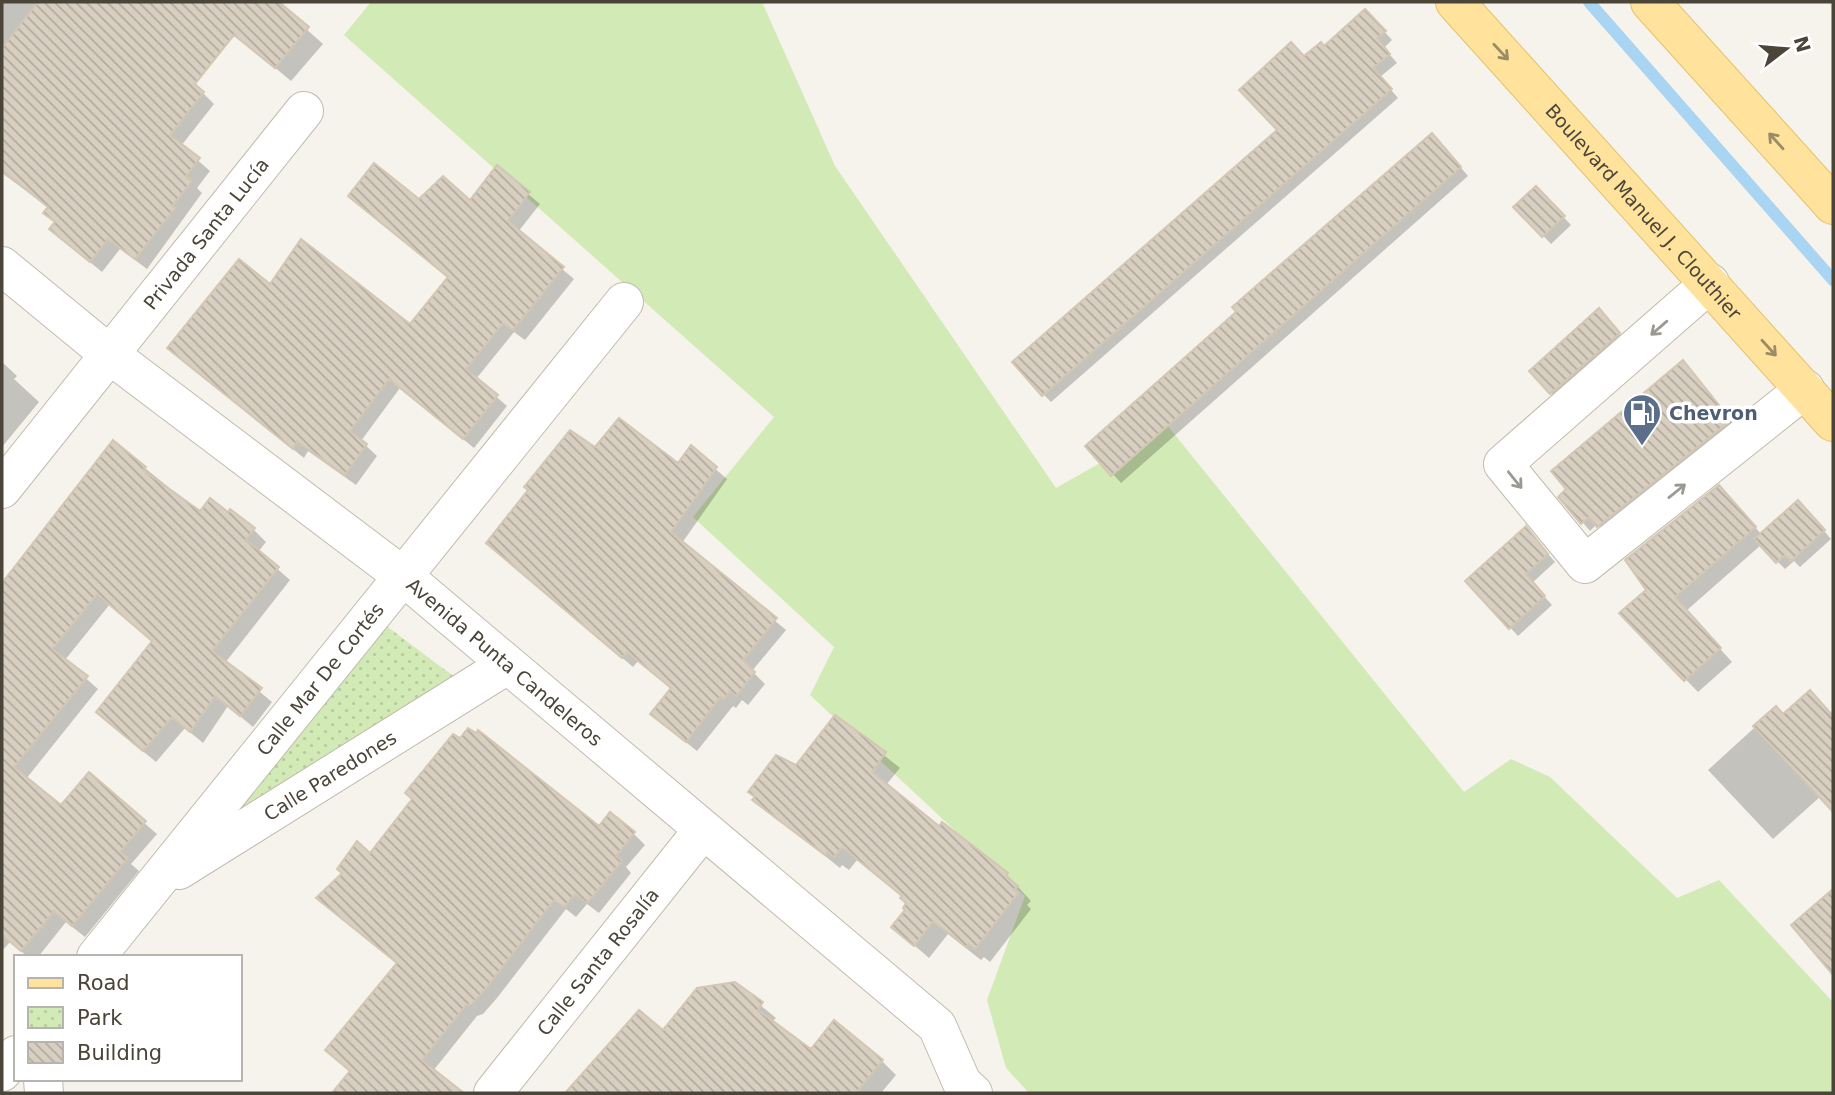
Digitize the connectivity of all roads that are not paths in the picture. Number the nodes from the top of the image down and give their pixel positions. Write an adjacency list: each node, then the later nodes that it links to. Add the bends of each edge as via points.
1 (1455, 2): 6 (main road, Boulevard Manuel J. Clouthier, one-way to 6)
2 (1650, 2): 4 (main road, one-way to 2)
3 (304, 111): 8 (street, Privada Santa Lucía)
4 (1830, 195)
5 (2, 265): 8 (street, Avenida Punta Candeleros)
6 (1710, 283): 9 (main road, Boulevard Manuel J. Clouthier, one-way to 9); 9 (street, one-way to 9, via 1503,464 1585,564)
7 (624, 302): 12 (street, Calle Mar De Cortés)
8 (109, 354): 11 (street, Privada Santa Lucía); 12 (street, Avenida Punta Candeleros)
9 (1805, 389): 10 (main road, Boulevard Manuel J. Clouthier)
10 (1833, 422)
11 (2, 489)
12 (404, 577): 13 (street, Avenida Punta Candeleros); 15 (street, Calle Mar De Cortés)
13 (507, 665): 14 (street, Avenida Punta Candeleros); 15 (street, Calle Paredones)
14 (702, 831): 19 (street, Avenida Punta Candeleros, via 937,1026); 20 (street, Calle Santa Rosalía)
15 (153, 886): 16 (street, Calle Mar De Cortés)
16 (98, 955)
17 (14, 1057): 18 (street)
18 (2, 1072)
19 (963, 1090)
20 (494, 1093)

